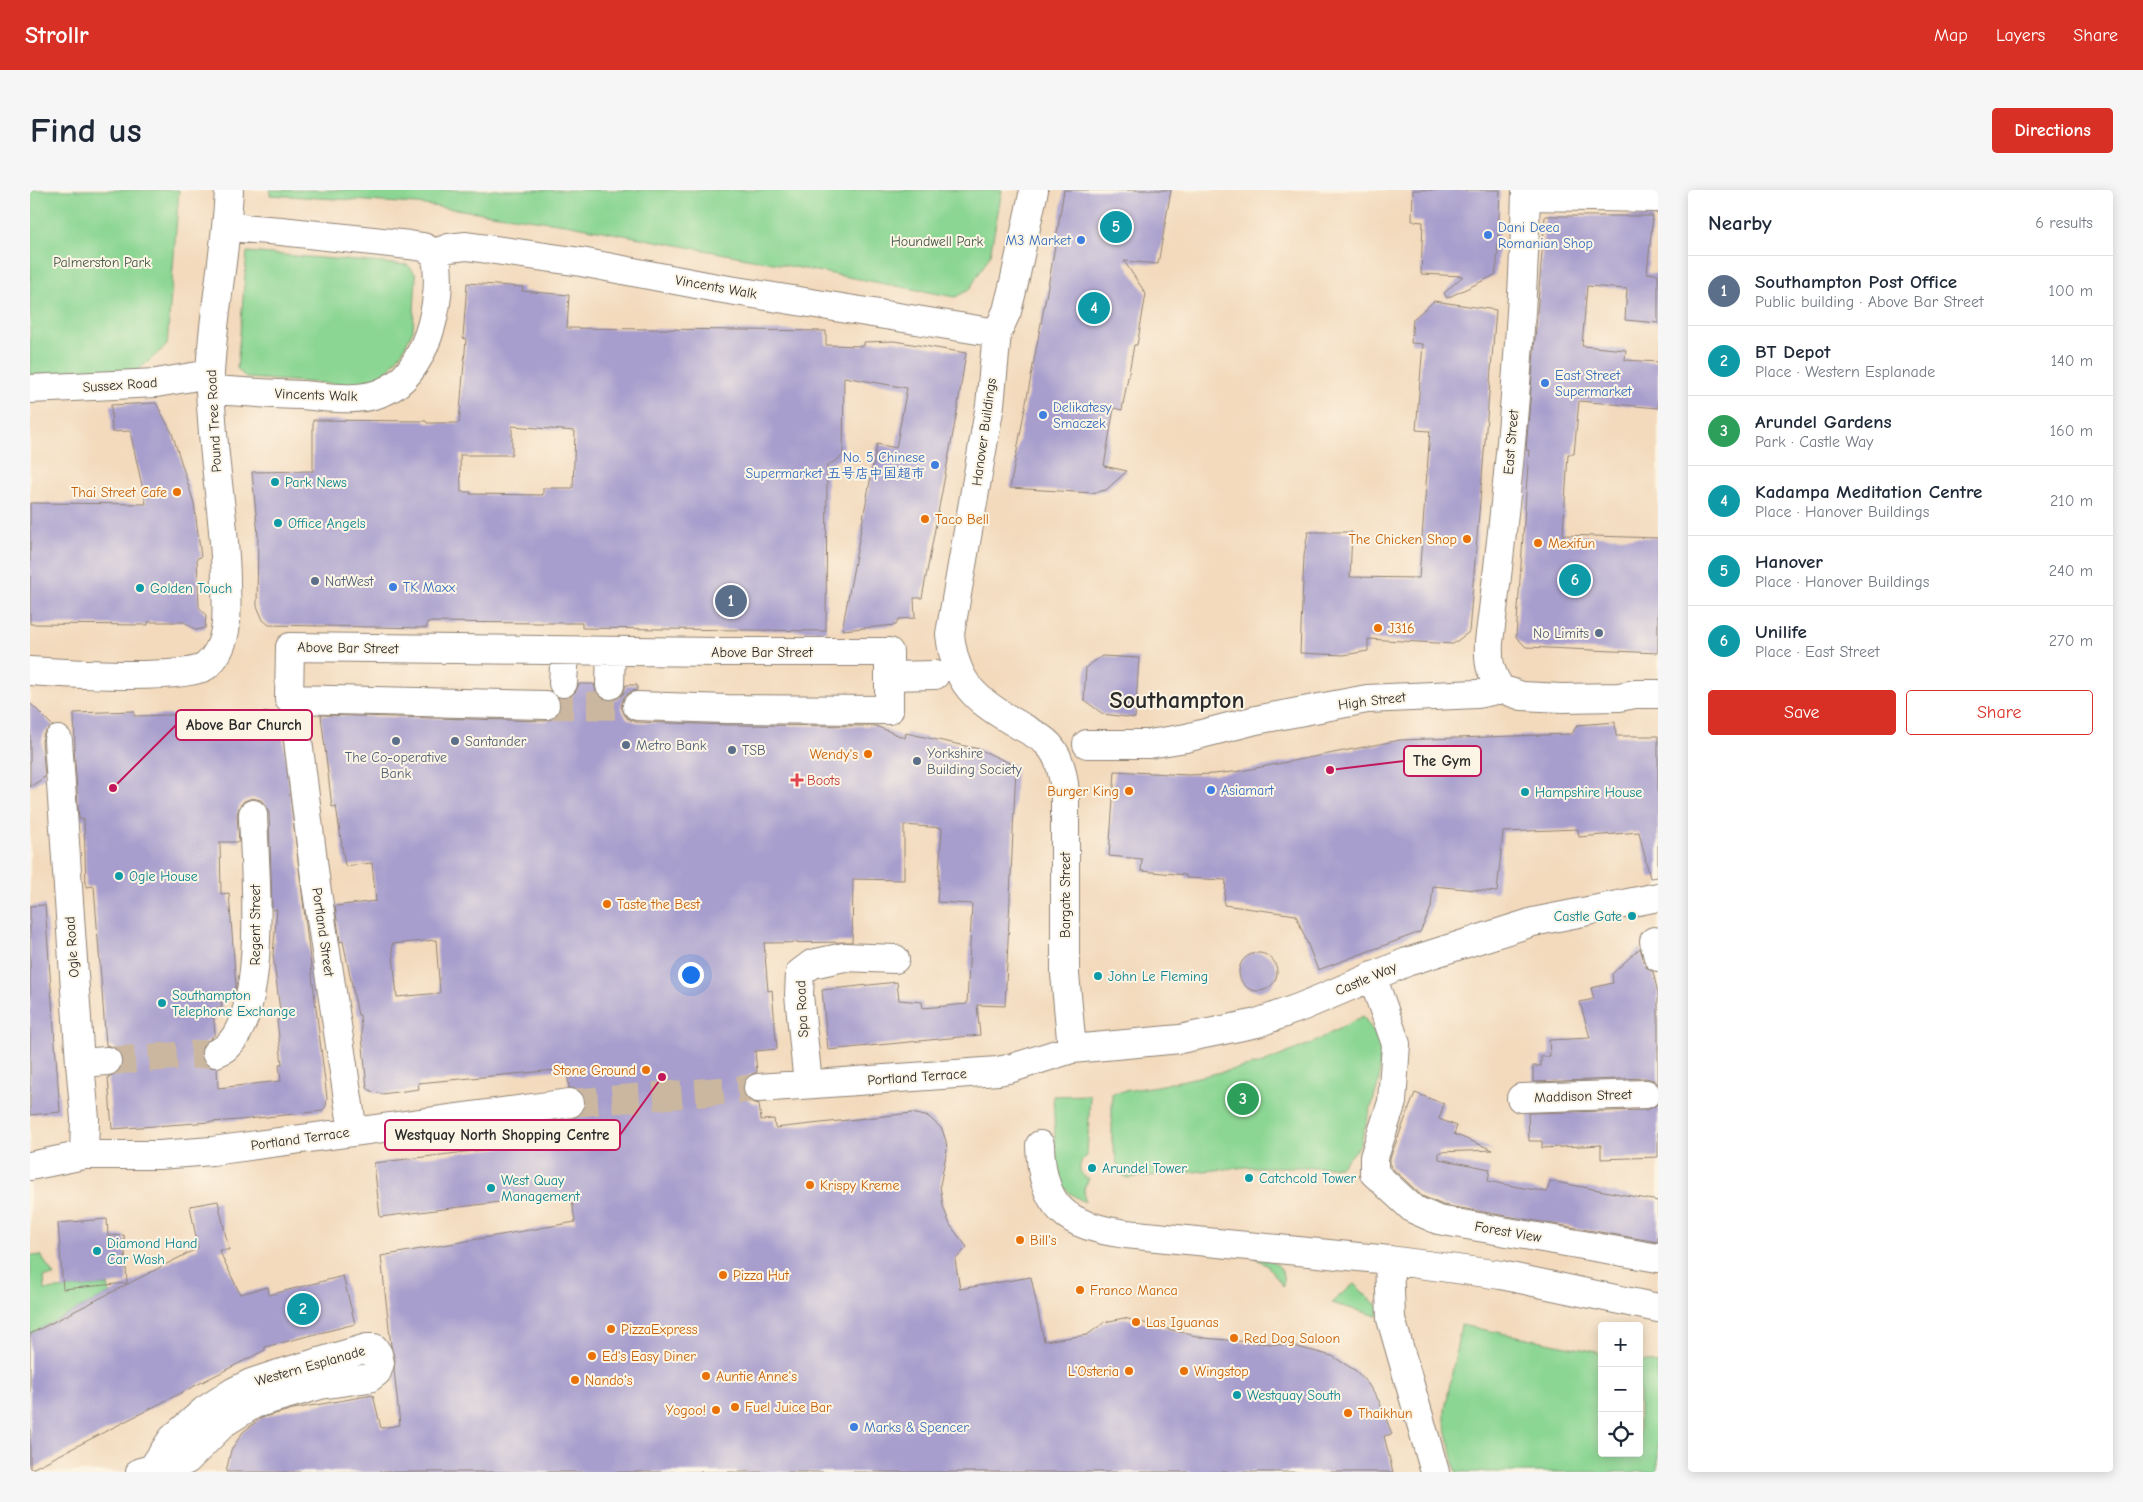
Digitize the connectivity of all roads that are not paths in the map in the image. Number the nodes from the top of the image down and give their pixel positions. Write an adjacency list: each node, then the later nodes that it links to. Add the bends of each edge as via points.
1 (229, 190): 5 (street, Pound Tree Road)
2 (1034, 190): 7 (street, Hanover Buildings, via 1007,311)
3 (1526, 193): 4 (street); 17 (street, East Street, via 1524,273 1510,462 1488,662)
4 (1658, 198)
5 (227, 226): 6 (street, via 409,245); 8 (street, Pound Tree Road)
6 (435, 253): 7 (street, Vincents Walk, via 466,246 581,262 717,288); 8 (street, Vincents Walk, via 438,273 433,321 422,352 415,365 384,392 368,397 344,398)
7 (997, 333): 14 (street, Hanover Buildings, via 988,415 950,629 954,660)
8 (210, 382): 9 (street, Sussex Road); 12 (street, Pound Tree Road, via 226,561 227,619 218,651 205,666 192,672)
9 (30, 389)
10 (565, 651): 11 (street, Above Bar Street); 15 (street); 19 (street, Above Bar Street, via 290,647 289,699)
11 (611, 652): 13 (street, Above Bar Street, via 889,652); 16 (street)
12 (30, 671)
13 (889, 676): 14 (street); 20 (street, Above Bar Street, via 888,710)
14 (947, 676): 28 (street, Bargate Street, via 1048,744 1063,776 1065,965)
15 (563, 684)
16 (610, 685)
17 (1501, 689): 18 (street, High Street, via 1522,696 1562,698); 23 (street, High Street, via 1477,694 1367,700 1148,744)
18 (1658, 694)
19 (545, 705)
20 (637, 706)
21 (297, 732): 37 (street, Portland Street)
22 (58, 740): 31 (street, Ogle Road)
23 (1087, 744)
24 (253, 814): 29 (street, Regent Street, via 257,938 254,976 248,1008 234,1040 225,1050)
25 (1658, 897): 27 (street, Castle Way, via 1533,922)
26 (895, 959): 32 (street, Spa Road, via 844,957 812,964 800,974 799,995)
27 (1372, 976): 28 (street, Castle Way, via 1302,1007 1257,1022 1180,1039); 41 (street, Forest View, via 1396,1044 1392,1102 1374,1157 1374,1173 1413,1209 1438,1220)
28 (1072, 1048): 32 (street, Portland Terrace, via 998,1070)
29 (216, 1053)
30 (107, 1062): 31 (street)
31 (80, 1063): 38 (street, Ogle Road, via 85,1119)
32 (808, 1084): 33 (street, Portland Terrace)
33 (758, 1088)
34 (1646, 1094): 35 (street, Maddison Street)
35 (1521, 1098)
36 (570, 1103): 37 (street, Portland Terrace)
37 (353, 1132): 38 (street, Portland Terrace, via 212,1151)
38 (84, 1155): 40 (street, Portland Terrace)
39 (1036, 1157): 42 (street, via 1050,1197 1066,1215 1083,1225 1126,1234)
40 (30, 1166)
41 (1658, 1258)
42 (1389, 1260): 43 (street, via 1501,1275); 45 (street, via 1391,1319)
43 (1658, 1308)
44 (148, 1471): 44 (street, Western Esplanade, via 172,1438 205,1410 251,1383 367,1348 374,1348 378,1354 377,1372 369,1378 320,1385 254,1404 225,1422 187,1460 167,1469)
45 (1435, 1472)

